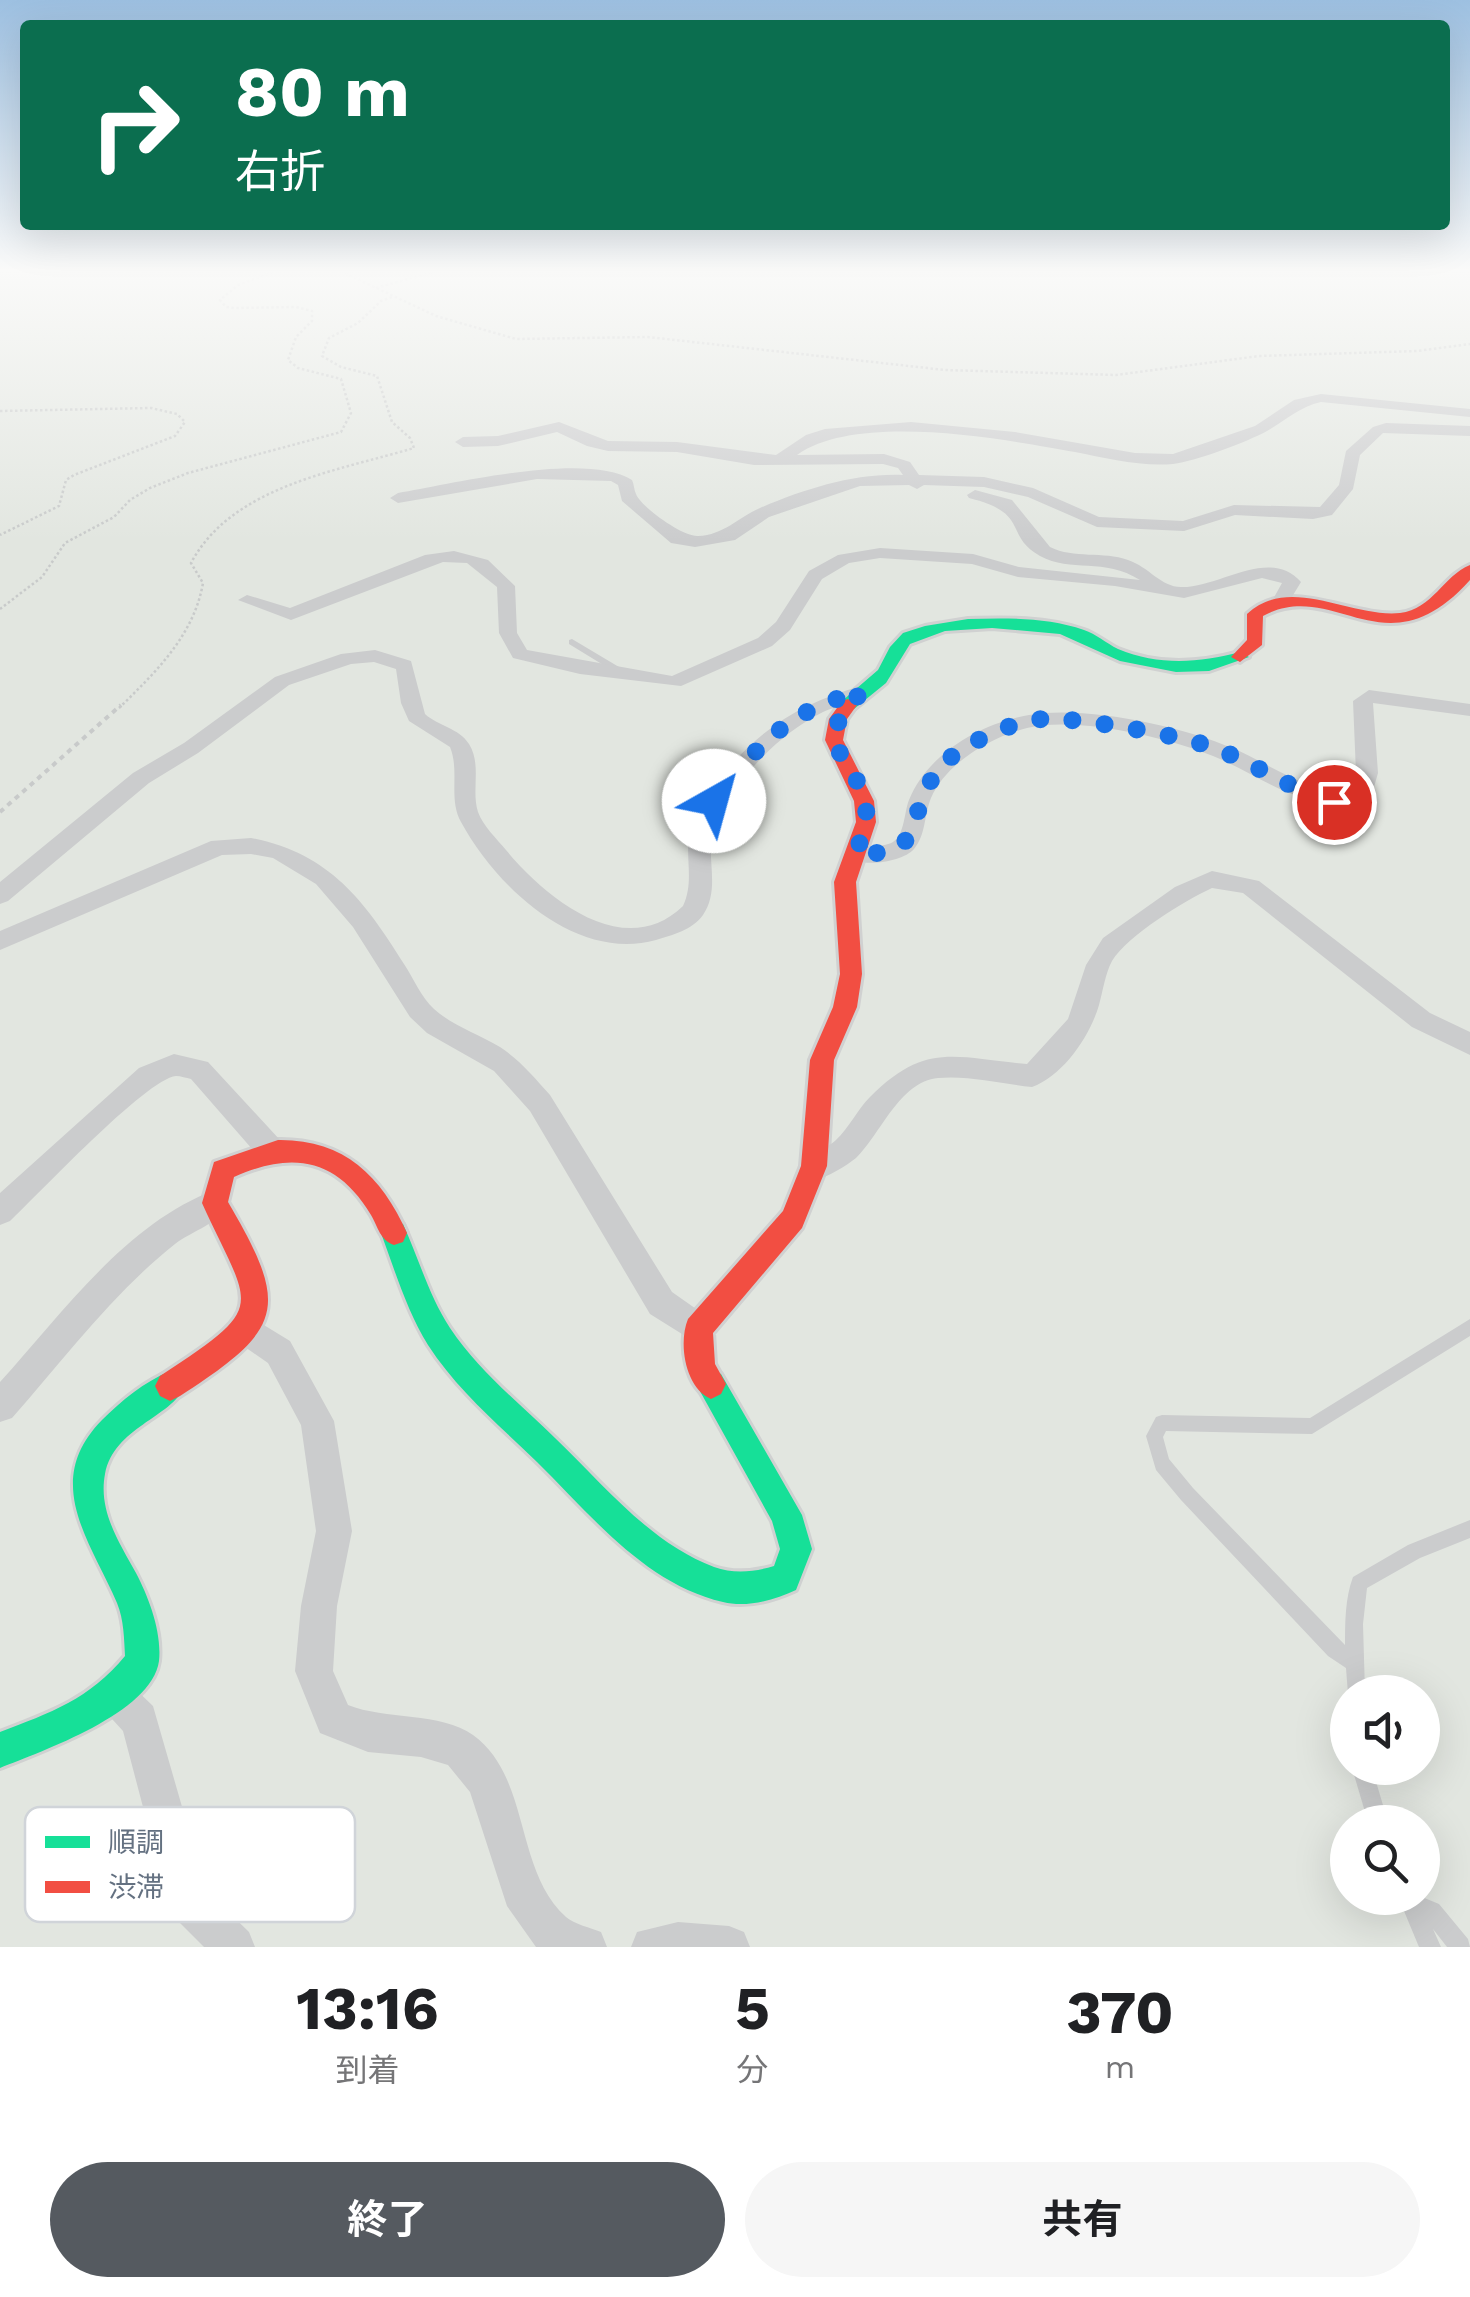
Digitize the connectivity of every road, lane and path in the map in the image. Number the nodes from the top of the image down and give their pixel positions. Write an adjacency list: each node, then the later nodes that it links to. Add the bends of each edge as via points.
1 (288, 360): 17 (path, via 341,379 351,402 341,432 150,488 114,517 65,542 42,577)
2 (329, 360): 22 (path, via 377,376 392,422 414,448 274,494 212,530 191,563 203,582 201,597 170,652 115,714)
3 (831, 360): 4 (path, via 1066,374 1170,372)
4 (1235, 360)
5 (0, 411): 12 (path, via 135,407 172,412 186,422 175,436 74,475 66,480 59,506)
6 (1470, 413): 9 (street, via 1322,398 1299,403 1260,429 1174,458 890,428 811,438)
7 (1470, 432): 10 (street, via 1378,430 1352,454 1347,486 1326,511 1234,510 1173,527 1097,522 1009,486)
8 (463, 442): 9 (street, via 559,426 592,444)
9 (778, 461): 10 (street, via 884,459 904,465)
10 (913, 481): 11 (street, via 858,481 763,513 729,536 695,542 677,539 628,498 626,483 616,476 536,474); 14 (street, via 928,491 998,499 1024,520 1042,550 1122,562)
11 (398, 498)
12 (0, 535)
13 (1470, 570): 16 (street, via 1436,605 1416,615 1351,616)
14 (1163, 591): 16 (street, via 1284,575 1292,582); 19 (street, via 1018,572 973,559 862,555 816,576 766,642 674,682)
15 (247, 600): 19 (street, via 291,614 432,559 475,558 506,586 508,633 520,654)
16 (1281, 601): 20 (street, via 1255,614 1255,646 1232,662 1135,660 1054,629 940,627 900,641 890,667)
17 (0, 609)
18 (572, 642): 19 (lane)
19 (628, 676)
20 (862, 692): 23 (street, via 833,734 866,812); 24 (street, via 796,718 754,750 702,825 696,906 664,930 610,935 534,898 468,817 458,741 418,720 404,666 375,656 282,681 141,778)
21 (1470, 710): 23 (street, via 1369,696 1363,702 1368,773 1362,796 1334,802 1210,746 1041,719 946,760 920,799 906,843)
22 (0, 812)
23 (856, 854): 28 (street, via 844,891 852,968 846,1006 821,1064)
24 (0, 895)
25 (0, 941): 33 (street, via 219,848 248,843 300,860 342,897 420,1010 496,1058 540,1103 662,1303)
26 (1470, 1044): 28 (street, via 1421,1020 1251,886 1206,881 1106,950 1077,1029 1032,1076 938,1067 910,1075 846,1149)
27 (270, 1149): 29 (street, via 222,1170); 30 (street, via 200,1070 174,1065 148,1076 113,1105); 33 (street, via 306,1148 378,1197 440,1338 471,1379 666,1558 714,1584 748,1590 785,1579 796,1549 786,1515 701,1368)
28 (815, 1168): 33 (street, via 802,1205 781,1234)
29 (214, 1202): 32 (street, via 256,1279 260,1300); 34 (street, via 166,1233 114,1280)
30 (0, 1212)
31 (1470, 1326): 36 (lane, via 1312,1426 1162,1423 1154,1436 1162,1464 1187,1494 1335,1650)
32 (246, 1329): 38 (street, via 109,1427 91,1457 84,1498 136,1612 142,1662); 45 (street, via 280,1352 317,1422 334,1532 314,1671 334,1719 368,1733 460,1748 486,1781 522,1891 553,1935)
33 (698, 1329)
34 (0, 1406)
35 (1470, 1529): 36 (lane, via 1359,1583)
36 (1354, 1662): 37 (lane)
37 (1355, 1675)
38 (115, 1695): 39 (street, via 58,1728); 40 (street, via 139,1720)
39 (0, 1750)
40 (163, 1807)
41 (1416, 1915): 48 (lane)
42 (1434, 1915): 49 (lane)
43 (209, 1922): 44 (street)
44 (234, 1947)
45 (586, 1947)
46 (652, 1947): 47 (street)
47 (730, 1947)
48 (1430, 1947)
49 (1460, 1947)

